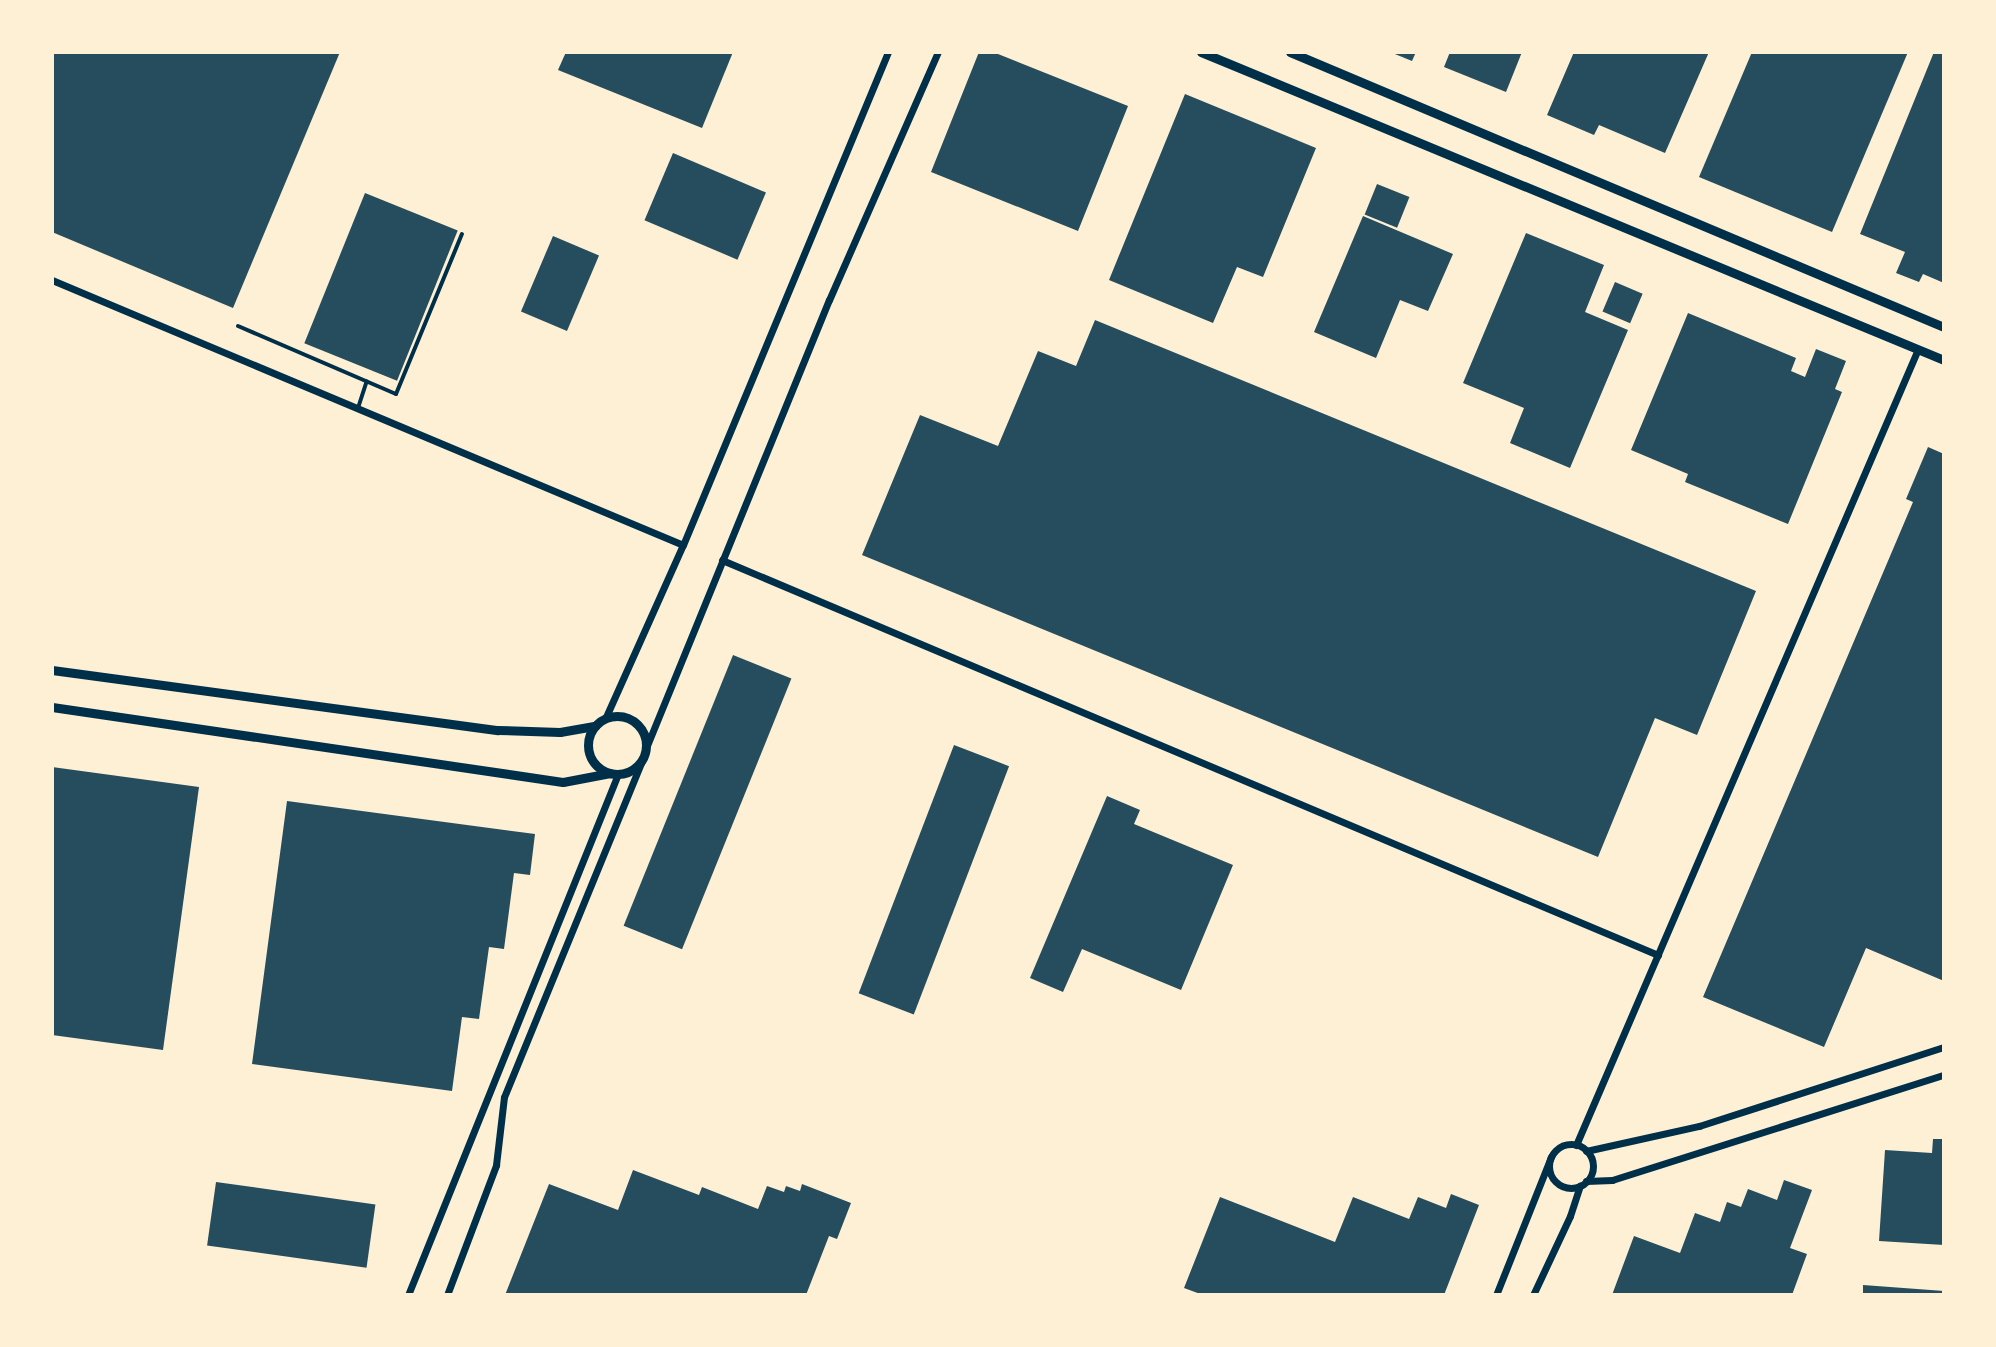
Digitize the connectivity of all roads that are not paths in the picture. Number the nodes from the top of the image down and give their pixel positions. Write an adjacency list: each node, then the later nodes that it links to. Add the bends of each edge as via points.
1 (888, 52): 13 (street)
2 (938, 52): 14 (street)
3 (1201, 52): 9 (street)
4 (1290, 52): 8 (street)
5 (462, 234): 11 (lane, via 396,394)
6 (52, 280): 12 (street)
7 (238, 326): 11 (lane)
8 (1944, 327)
9 (1918, 349): 10 (street); 21 (street)
10 (1944, 360)
11 (367, 381): 12 (lane)
12 (358, 408): 13 (street)
13 (683, 545): 17 (street)
14 (722, 560): 19 (street); 21 (street)
15 (52, 670): 18 (street, via 498,730 560,732)
16 (52, 707): 20 (street, via 563,782)
17 (605, 719): 18 (street); 19 (street, via 616,715 632,720 643,732)
18 (595, 726): 20 (street, via 588,741 591,757)
19 (645, 752): 20 (street, via 634,769); 29 (street, via 504,1097 496,1165)
20 (614, 773): 28 (street)
21 (1658, 955): 24 (street)
22 (1944, 1047): 25 (street, via 1699,1126)
23 (1944, 1075): 27 (street, via 1612,1180)
24 (1576, 1145): 25 (street); 26 (street, via 1561,1146)
25 (1586, 1151): 27 (street, via 1592,1167)
26 (1551, 1157): 27 (street, via 1550,1172 1558,1184); 30 (street)
27 (1583, 1183): 31 (street)
28 (408, 1295)
29 (447, 1295)
30 (1496, 1295)
31 (1533, 1295)

